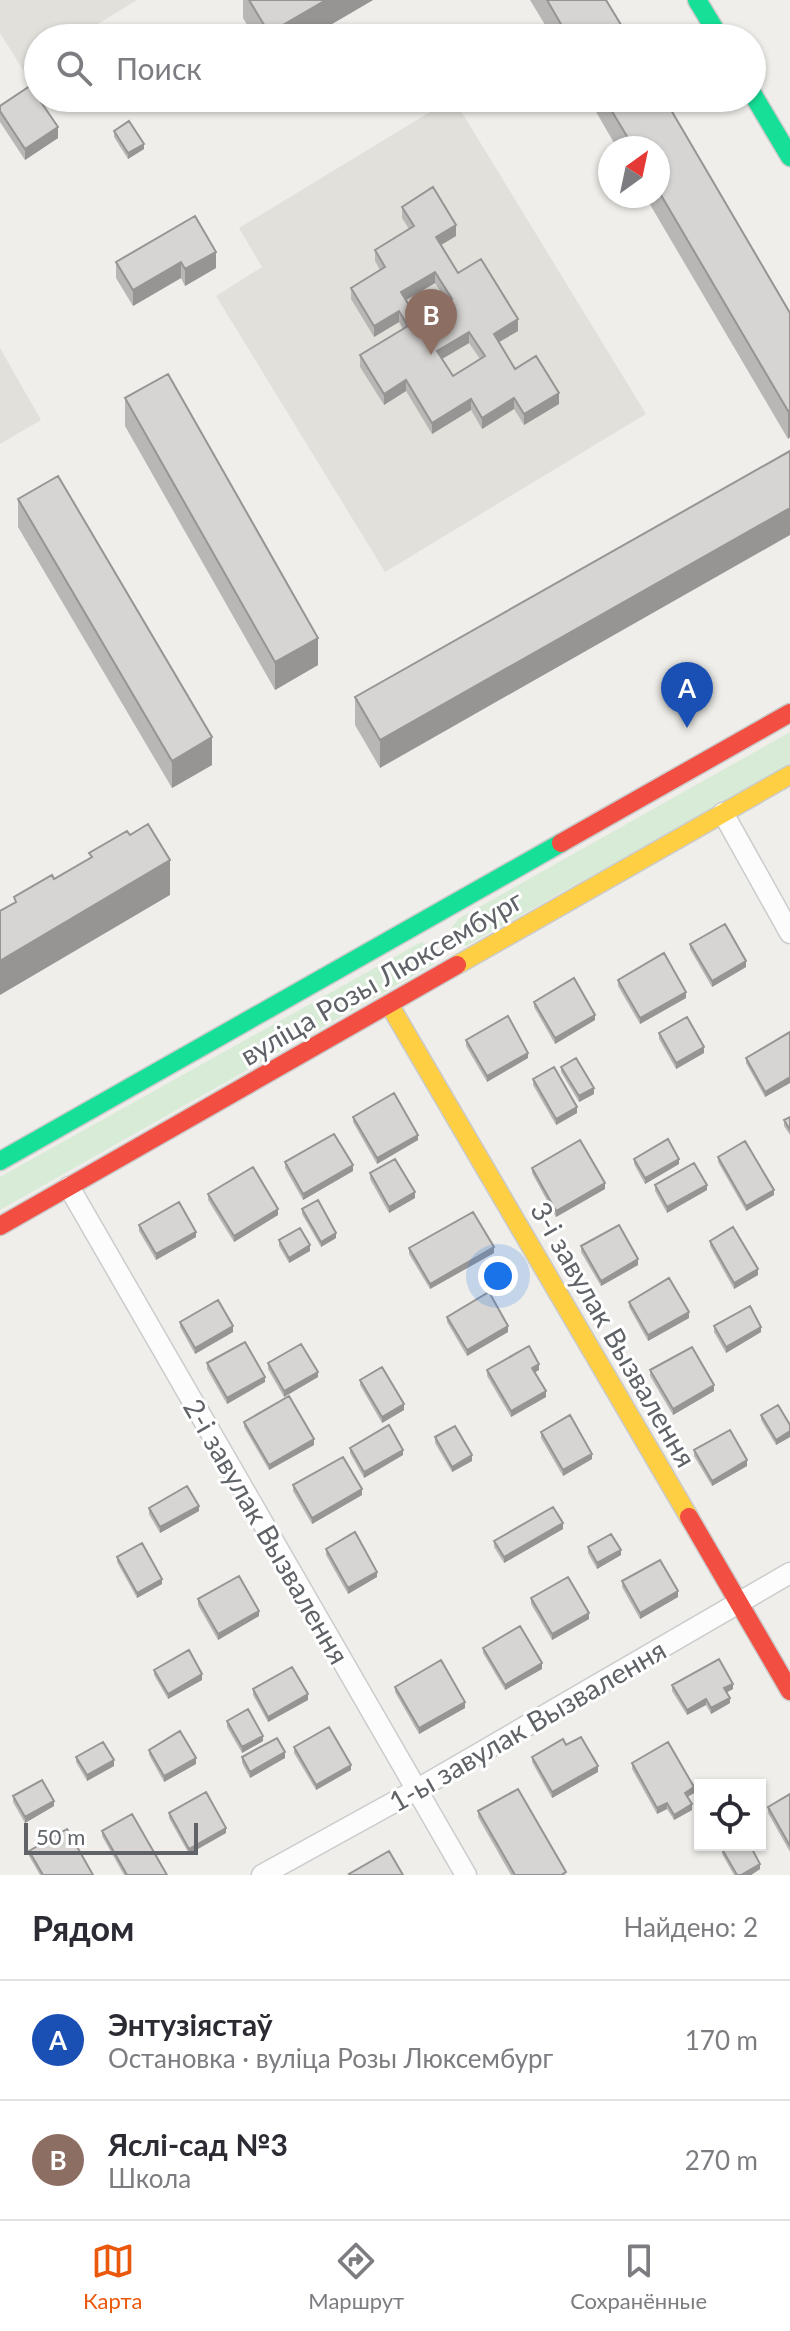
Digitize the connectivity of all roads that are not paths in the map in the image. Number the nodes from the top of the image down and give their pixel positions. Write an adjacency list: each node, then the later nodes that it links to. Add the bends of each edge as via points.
1 (697, 0): 2 (main road)
2 (712, 24)
3 (763, 112): 4 (main road)
4 (790, 157)
5 (790, 713): 10 (main road, вуліца Розы Люксембург)
6 (790, 775): 7 (main road, вуліца Розы Люксембург)
7 (723, 813): 8 (street); 9 (main road, вуліца Розы Люксембург)
8 (790, 933)
9 (389, 1004): 11 (main road, вуліца Розы Люксембург); 14 (main road, 3-і завулак Вызвалення)
10 (0, 1161)
11 (69, 1187): 12 (main road, вуліца Розы Люксембург); 16 (street, 2-і завулак Вызвалення)
12 (0, 1226)
13 (790, 1573): 14 (street, 1-ы завулак Вызвалення)
14 (739, 1603): 15 (main road, 3-і завулак Вызвалення); 16 (street, 1-ы завулак Вызвалення)
15 (790, 1691)
16 (416, 1790): 17 (street, 1-ы завулак Вызвалення); 18 (street, 2-і завулак Вызвалення)
17 (262, 1875)
18 (466, 1875)

